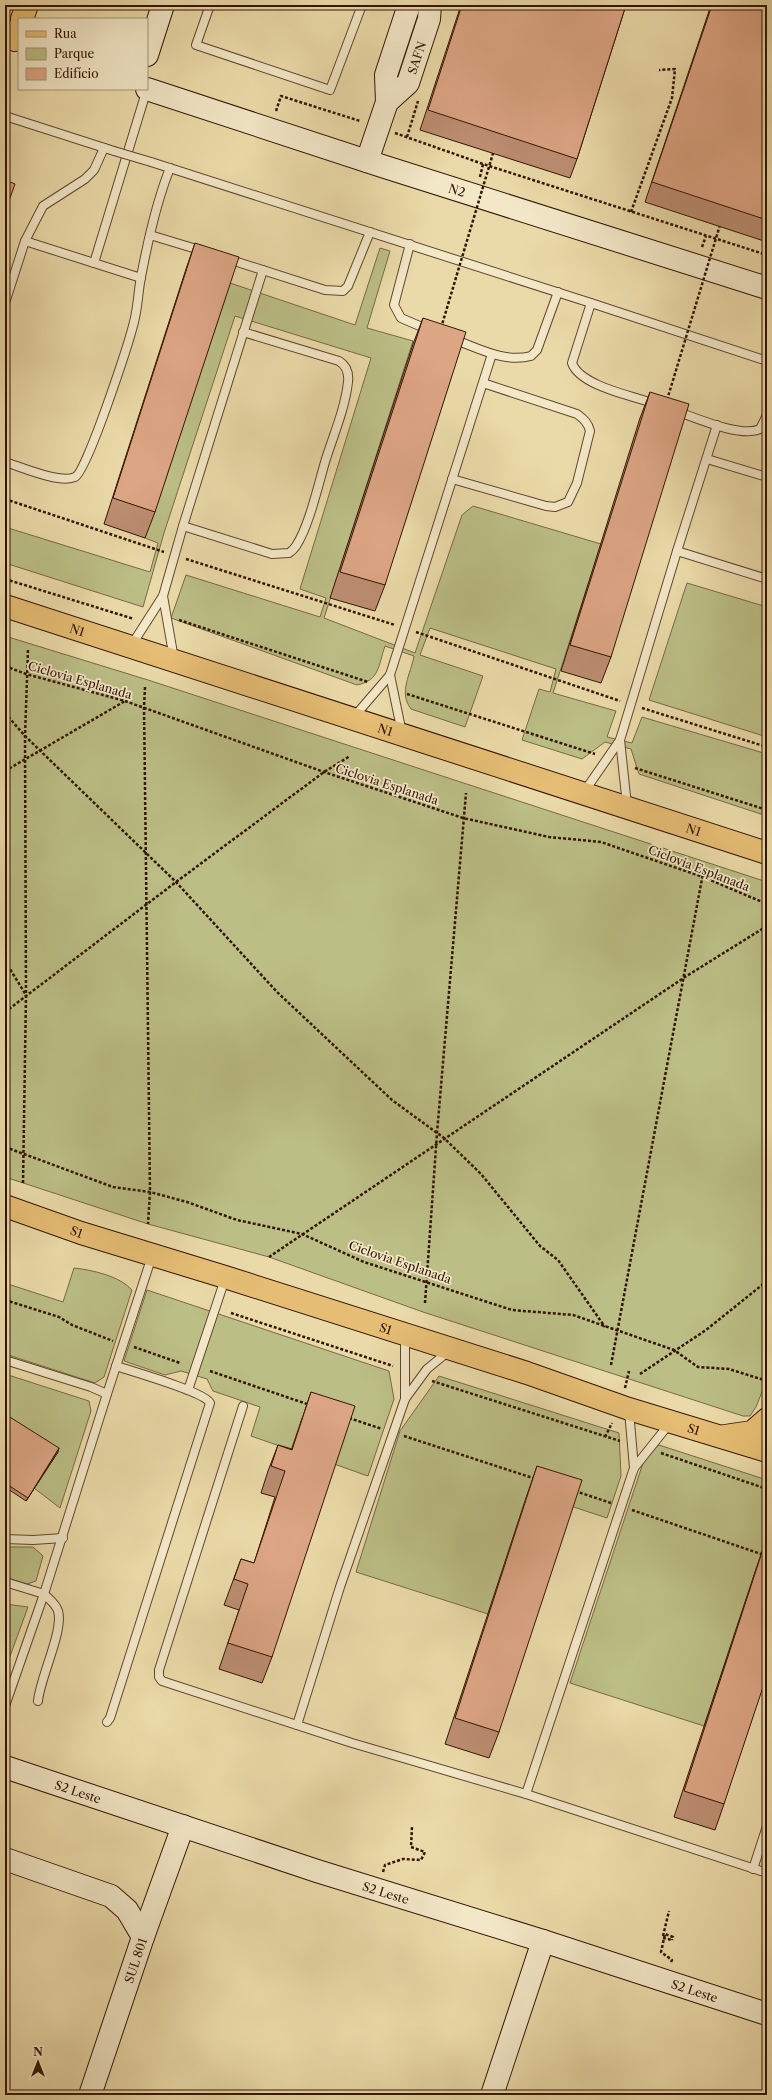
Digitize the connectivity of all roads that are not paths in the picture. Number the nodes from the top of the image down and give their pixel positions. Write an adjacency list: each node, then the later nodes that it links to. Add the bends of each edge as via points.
1 (27, 5): 7 (main road)
2 (163, 5): 8 (main road)
3 (210, 5): 4 (lane, via 196,45 330,90)
4 (362, 5)
5 (408, 5): 9 (main road, SAFN)
6 (429, 6): 10 (main road, SAFN, via 428,19)
7 (22, 18)
8 (148, 52)
9 (386, 75): 10 (main road); 13 (main road, SAFN)
10 (408, 83): 13 (main road, SAFN)
11 (148, 89): 16 (main road, N2)
12 (147, 90): 22 (lane)
13 (387, 102): 16 (main road, SAFN)
14 (5, 116): 15 (lane)
15 (104, 148): 17 (lane, bridge); 20 (lane, via 89,175 43,206)
16 (367, 161): 25 (main road, N2)
17 (170, 168): 18 (lane); 19 (lane, via 158,198)
18 (370, 232): 21 (lane); 23 (lane, via 348,286 343,291 325,290)
19 (150, 235): 23 (lane); 24 (lane)
20 (25, 241): 22 (lane); 27 (lane)
21 (410, 244): 26 (lane); 30 (lane, via 394,305 401,318)
22 (94, 263): 24 (lane)
23 (263, 270): 29 (lane)
24 (140, 278): 36 (lane, via 134,322 92,448 81,473 76,477 59,479)
25 (767, 288)
26 (558, 292): 28 (lane); 30 (lane, via 537,350 531,356)
27 (5, 303)
28 (591, 303): 31 (lane); 34 (lane, via 572,363 579,375 588,381)
29 (244, 332): 39 (lane); 39 (lane, via 339,361 347,370 348,382 344,400 307,520 296,547 290,553 272,554)
30 (492, 354): 32 (lane)
31 (767, 361)
32 (483, 383): 38 (lane); 38 (lane, via 578,414 583,418 590,431 577,483 568,502 555,507)
33 (767, 415): 34 (lane, via 764,423 755,431 748,432)
34 (717, 425): 35 (lane)
35 (707, 459): 37 (lane); 40 (lane)
36 (5, 462)
37 (767, 477)
38 (452, 479): 46 (lane)
39 (183, 526): 42 (lane)
40 (677, 551): 41 (lane); 49 (lane)
41 (767, 579)
42 (163, 596): 44 (lane); 45 (lane)
43 (5, 606): 44 (main road, N1)
44 (131, 646): 45 (main road, N1)
45 (174, 661): 47 (main road, N1)
46 (390, 675): 47 (lane); 48 (lane)
47 (352, 719): 48 (main road, N1)
48 (403, 735): 50 (main road, N1)
49 (620, 740): 50 (lane); 51 (lane)
50 (583, 793): 51 (main road, N1)
51 (627, 807): 52 (main road, N1)
52 (767, 853)
53 (5, 1206): 54 (main road, S1)
54 (152, 1255): 55 (main road, S1); 59 (lane)
55 (225, 1277): 56 (main road, S1); 60 (lane)
56 (405, 1334): 57 (main road, S1); 62 (lane)
57 (451, 1349): 62 (lane, via 427,1369); 64 (main road, S1)
58 (5, 1360): 61 (lane)
59 (116, 1366): 60 (lane); 61 (lane)
60 (188, 1390): 76 (lane, via 206,1398 210,1403)
61 (107, 1394): 70 (lane)
62 (405, 1399): 77 (lane, via 340,1587)
63 (244, 1406): 77 (lane, via 159,1670 159,1677 162,1681 179,1688)
64 (629, 1409): 66 (main road, S1); 69 (lane)
65 (767, 1419): 67 (main road, via 752,1432)
66 (672, 1422): 67 (main road, S1); 69 (lane)
67 (722, 1436): 68 (main road, S1)
68 (767, 1451)
69 (634, 1468): 79 (lane)
70 (63, 1538): 71 (lane); 73 (lane)
71 (5, 1539)
72 (5, 1582): 73 (lane)
73 (44, 1594): 74 (lane, via 56,1606 59,1615); 75 (lane)
74 (38, 1701)
75 (5, 1706)
76 (107, 1722)
77 (297, 1725): 79 (lane)
78 (5, 1767): 80 (main road, S2 Leste)
79 (526, 1794): 83 (lane)
80 (183, 1826): 85 (main road, SUL 801); 86 (main road, S2 Leste)
81 (767, 1826): 83 (lane)
82 (5, 1859): 85 (main road, via 111,1896 127,1910)
83 (753, 1869): 84 (lane)
84 (767, 1873)
85 (143, 1937): 88 (main road, SUL 801)
86 (543, 1941): 87 (main road, S2 Leste); 89 (main road)
87 (767, 2014)
88 (90, 2095)
89 (492, 2095)

